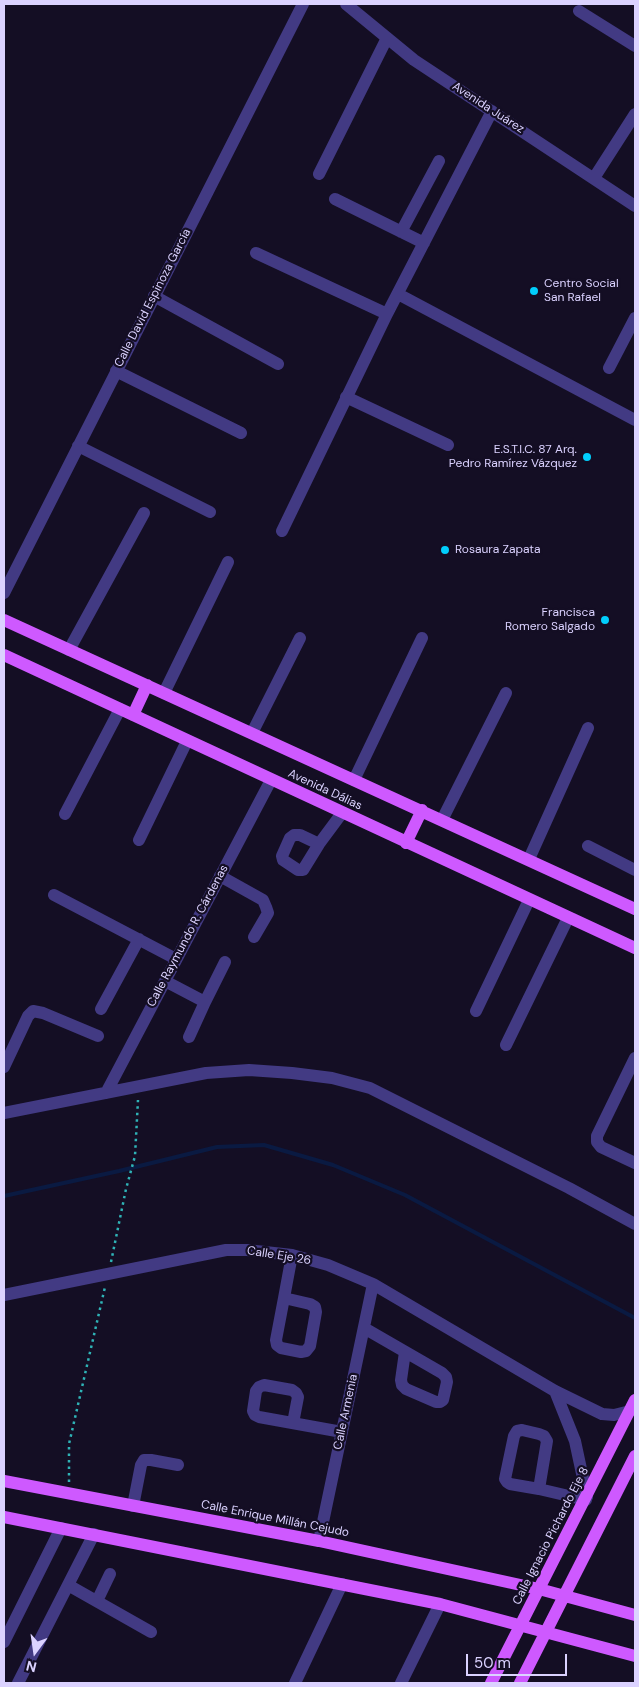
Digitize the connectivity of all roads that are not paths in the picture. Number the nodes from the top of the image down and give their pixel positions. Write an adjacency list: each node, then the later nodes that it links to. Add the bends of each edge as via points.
1 (303, 4): 18 (street, Calle David Espinoza García)
2 (346, 4): 3 (street, Avenida Juárez)
3 (360, 8): 5 (street, Avenida Juárez)
4 (579, 11): 6 (street)
5 (387, 38): 7 (street, Avenida Juárez, via 414,60); 10 (street)
6 (635, 46)
7 (492, 111): 11 (street, Avenida Juárez); 15 (street)
8 (635, 114): 11 (street)
9 (439, 161): 14 (street)
10 (318, 174)
11 (594, 178): 13 (street, Avenida Juárez)
12 (334, 199): 14 (street)
13 (634, 203)
14 (401, 232): 15 (street)
15 (424, 243): 17 (street)
16 (256, 253): 19 (street)
17 (398, 294): 19 (street); 25 (street)
18 (154, 296): 21 (street); 23 (street, Calle David Espinoza García)
19 (387, 314): 24 (street)
20 (635, 318): 22 (street)
21 (278, 364)
22 (609, 368)
23 (116, 371): 26 (street); 28 (street, Calle David Espinoza García)
24 (346, 398): 27 (street); 31 (street)
25 (635, 420)
26 (241, 432)
27 (448, 445)
28 (78, 446): 30 (street); 33 (street, Calle David Espinoza García)
29 (144, 512): 37 (street)
30 (210, 512)
31 (282, 531)
32 (228, 562): 40 (street)
33 (4, 593)
34 (4, 620): 37 (main road, Avenida Dálias)
35 (300, 638): 45 (street)
36 (422, 638): 48 (street)
37 (69, 650): 39 (main road, Avenida Dálias)
38 (4, 655): 42 (main road, Avenida Dálias)
39 (147, 685): 40 (main road, Avenida Dálias); 43 (main road)
40 (164, 693): 45 (main road, Avenida Dálias)
41 (506, 693): 52 (street)
42 (120, 709): 43 (main road, Avenida Dálias); 51 (street)
43 (132, 715): 46 (main road, Avenida Dálias)
44 (588, 728): 57 (street)
45 (252, 733): 48 (main road, Avenida Dálias)
46 (187, 741): 47 (main road, Avenida Dálias); 53 (street)
47 (271, 780): 50 (main road, Avenida Dálias); 59 (street, Calle Raymundo R. Cárdenas)
48 (354, 780): 49 (main road, Avenida Dálias)
49 (422, 810): 52 (main road, Avenida Dálias); 54 (main road)
50 (342, 813): 54 (main road, Avenida Dálias); 55 (street)
51 (65, 814)
52 (442, 820): 57 (main road, Avenida Dálias)
53 (139, 840)
54 (406, 843): 61 (main road, Avenida Dálias)
55 (319, 844)
56 (588, 846): 58 (street)
57 (529, 860): 62 (main road, Avenida Dálias)
58 (635, 870)
59 (220, 876): 64 (street, via 263,900 268,913); 67 (street, Calle Raymundo R. Cárdenas)
60 (54, 895): 65 (street)
61 (529, 900): 63 (main road, Avenida Dálias); 72 (street)
62 (635, 909)
63 (568, 918): 66 (main road, Avenida Dálias); 75 (street)
64 (254, 937)
65 (139, 939): 67 (street); 71 (street)
66 (635, 948)
67 (176, 959): 69 (street, Calle Raymundo R. Cárdenas)
68 (225, 962): 70 (street)
69 (165, 981): 70 (street); 78 (street, Calle Raymundo R. Cárdenas)
70 (205, 1002): 74 (street)
71 (101, 1009)
72 (476, 1011)
73 (98, 1036): 77 (street, via 33,1011)
74 (189, 1037)
75 (506, 1045)
76 (635, 1058): 80 (street, via 597,1142)
77 (4, 1067)
78 (106, 1092): 79 (street); 81 (street, via 206,1073 250,1070 332,1078 370,1088)
79 (4, 1113)
80 (635, 1163)
81 (635, 1224)
82 (292, 1255): 83 (street, Calle Eje 26, via 328,1265); 84 (street, Calle Eje 26, via 226,1250); 85 (street)
83 (373, 1284): 86 (street, Calle Armenia); 88 (street, Calle Eje 26)
84 (4, 1295)
85 (284, 1298)
86 (364, 1328): 87 (street); 91 (street, Calle Armenia)
87 (405, 1352)
88 (555, 1391): 89 (street, Calle Eje 26, via 602,1414 614,1415); 96 (street, via 575,1441)
89 (633, 1405): 96 (main road, Calle Ignacio Pichardo Eje 8)
90 (293, 1423): 91 (street)
91 (342, 1432): 101 (street, Calle Armenia)
92 (635, 1456): 106 (main road)
93 (178, 1465): 97 (street, via 144,1460)
94 (4, 1481): 97 (main road, Calle Enrique Millán Cejudo)
95 (539, 1489): 95 (street, via 547,1441 539,1434 517,1431 507,1482); 96 (street)
96 (586, 1498): 105 (main road, Calle Ignacio Pichardo Eje 8)
97 (133, 1506): 101 (main road, Calle Enrique Millán Cejudo)
98 (4, 1517): 99 (main road)
99 (60, 1528): 100 (main road); 113 (street)
100 (94, 1534): 103 (main road); 104 (street)
101 (319, 1541): 105 (main road, Calle Enrique Millán Cejudo)
102 (110, 1574): 107 (street)
103 (342, 1584): 108 (main road); 116 (street)
104 (68, 1585): 107 (street); 115 (street)
105 (539, 1589): 106 (main road, Calle Enrique Millán Cejudo); 110 (main road, Calle Ignacio Pichardo Eje 8)
106 (565, 1596): 109 (main road, Calle Enrique Millán Cejudo); 111 (main road)
107 (97, 1601): 112 (street)
108 (440, 1604): 110 (main road); 117 (street)
109 (635, 1615)
110 (521, 1624): 111 (main road); 118 (main road, Calle Ignacio Pichardo Eje 8)
111 (547, 1631): 114 (main road); 119 (main road)
112 (151, 1632)
113 (4, 1642)
114 (635, 1656)
115 (18, 1683)
116 (295, 1683)
117 (401, 1683)
118 (491, 1683)
119 (520, 1683)

